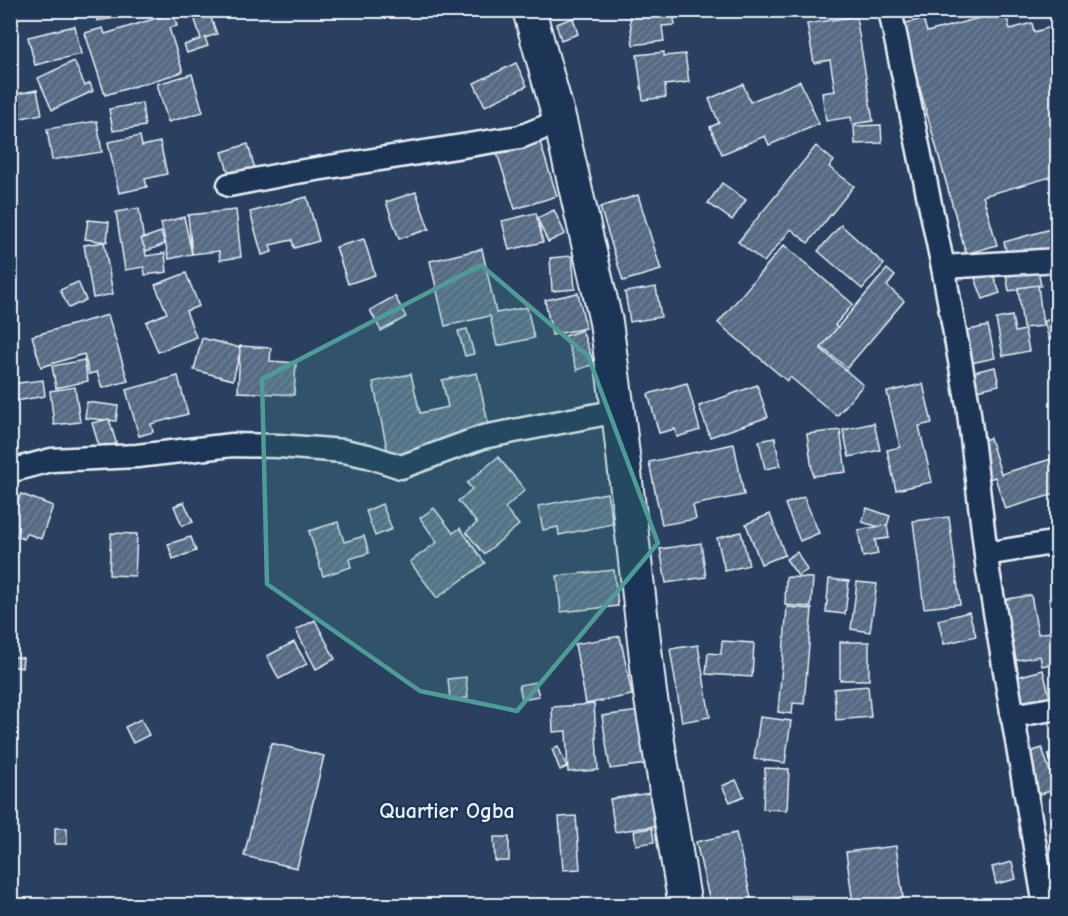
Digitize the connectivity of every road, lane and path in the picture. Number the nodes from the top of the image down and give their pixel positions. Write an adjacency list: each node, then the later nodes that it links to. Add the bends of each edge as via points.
1 (529, 10): 3 (main road)
2 (890, 10): 6 (street)
3 (560, 121): 4 (street, via 520,137); 7 (main road, via 606,322)
4 (229, 185)
5 (1058, 260): 6 (street)
6 (943, 267): 10 (street, via 968,405)
7 (618, 411): 8 (street, via 483,437 401,467 344,451 232,445 137,456 51,460); 13 (main road, via 650,693)
8 (10, 471)
9 (1058, 542): 10 (street)
10 (986, 554): 12 (street)
11 (1058, 708): 12 (street)
12 (1012, 716): 14 (street)
13 (685, 906)
14 (1046, 906)

